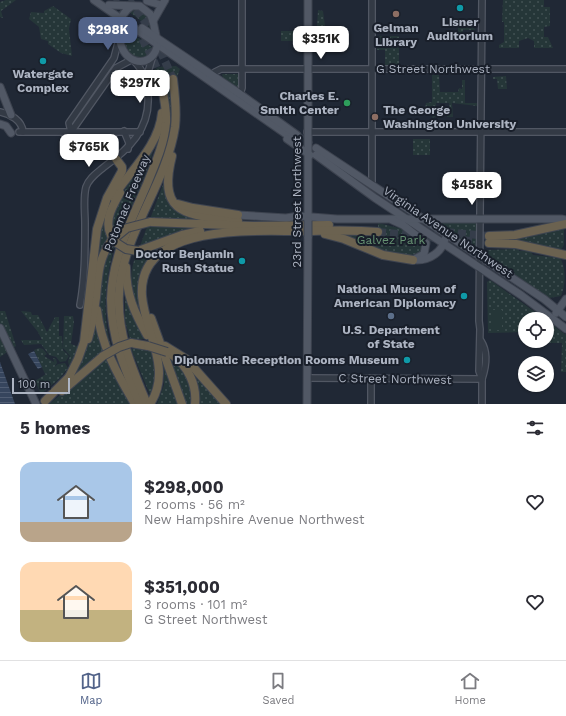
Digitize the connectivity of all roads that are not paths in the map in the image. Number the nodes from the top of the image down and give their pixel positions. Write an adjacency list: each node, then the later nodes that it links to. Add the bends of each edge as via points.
1 (94, 0): 10 (main road)
2 (102, 0): 9 (main road)
3 (242, 0): 17 (street)
4 (308, 0): 18 (main road, 23rd Street Northwest)
5 (372, 0): 19 (street)
6 (482, 0): 16 (street)
7 (163, 2): 8 (main road); 11 (main road)
8 (140, 3): 9 (main road); 10 (main road); 11 (main road)
9 (109, 5): 10 (main road)
10 (122, 17): 12 (main road); 13 (main road)
11 (153, 21): 13 (main road)
12 (119, 39): 15 (main road, via 123,52); 33 (street, via 114,58 69,123)
13 (156, 40): 14 (main road); 22 (main road)
14 (154, 53): 15 (main road, via 144,60); 24 (street)
15 (132, 60): 24 (street, via 140,68); 33 (street, via 116,68)
16 (482, 68): 19 (street, G Street Northwest); 20 (street, G Street Northwest); 36 (street)
17 (242, 69): 18 (street, G Street Northwest); 22 (street, G Street Northwest, via 220,70); 26 (street)
18 (308, 69): 19 (street, G Street Northwest); 39 (main road, 23rd Street Northwest)
19 (372, 69): 35 (street)
20 (566, 69)
21 (160, 78): 27 (highway, Potomac Freeway)
22 (210, 78): 26 (main road); 40 (main road, via 251,114)
23 (173, 79): 31 (highway, Potomac Freeway)
24 (146, 82): 34 (street, via 148,105 146,120)
25 (0, 87): 29 (main road)
26 (240, 94): 40 (main road)
27 (163, 96): 44 (highway, via 160,125); 92 (highway, Potomac Freeway, via 166,122 160,150 122,245 115,266 112,292 112,320 117,346)
28 (0, 112): 29 (street)
29 (11, 115): 33 (street, via 21,126 21,132)
30 (0, 124): 38 (main road, via 6,126)
31 (175, 129): 47 (highway, via 167,179); 65 (highway, Potomac Freeway, via 164,164)
32 (124, 131): 33 (street); 34 (street); 41 (street)
33 (71, 132)
34 (140, 132): 41 (street)
35 (372, 132): 36 (street); 39 (street); 45 (street)
36 (481, 132): 37 (street); 52 (street)
37 (566, 132)
38 (11, 133)
39 (307, 135): 40 (main road); 42 (main road, 23rd Street Northwest); 45 (main road)
40 (295, 137): 42 (main road)
41 (128, 149): 43 (street)
42 (307, 153): 48 (main road); 53 (main road, 23rd Street Northwest)
43 (116, 159): 64 (highway, via 122,167 122,172 103,209); 73 (street, via 94,175 86,187 84,267)
44 (140, 160): 62 (highway, via 110,212 108,229); 64 (highway, via 111,201 102,221)
45 (372, 182): 46 (main road)
46 (378, 189): 48 (main road, Virginia Avenue Northwest, via 316,152); 51 (main road, Virginia Avenue Northwest)
47 (169, 193): 50 (highway, via 182,206); 58 (highway, via 176,207 189,214)
48 (375, 198): 49 (main road, Virginia Avenue Northwest)
49 (386, 205): 54 (main road); 55 (main road, Virginia Avenue Northwest)
50 (238, 215): 53 (main road)
51 (421, 218): 52 (main road); 55 (main road); 61 (main road, Virginia Avenue Northwest)
52 (481, 218): 56 (main road); 67 (street)
53 (308, 219): 54 (main road); 60 (main road, 23rd Street Northwest, bridge)
54 (385, 219): 55 (main road); 68 (main road, via 403,225 424,242 424,254)
55 (407, 219): 63 (main road, Virginia Avenue Northwest)
56 (566, 220)
57 (566, 224): 66 (highway, via 489,239)
58 (271, 225): 60 (highway, via 378,229); 62 (highway, bridge, via 150,222 127,228)
59 (259, 231): 60 (highway); 62 (highway, bridge, via 198,231 138,251 126,249); 70 (highway, via 212,234 184,240 161,253)
60 (309, 234): 68 (highway, via 344,239 383,255); 84 (main road, 23rd Street Northwest)
61 (446, 235): 63 (main road); 67 (main road, Virginia Avenue Northwest)
62 (113, 242): 71 (highway, via 103,253 99,265)
63 (444, 243): 68 (main road, via 432,257); 69 (main road, Virginia Avenue Northwest)
64 (95, 249): 86 (highway, via 84,342)
65 (127, 254): 83 (highway, via 128,296); 88 (highway, Potomac Freeway, via 119,287 120,324 127,355)
66 (566, 255)
67 (481, 257): 69 (street); 74 (main road, Virginia Avenue Northwest)
68 (413, 260)
69 (481, 267): 75 (main road, Virginia Avenue Northwest); 87 (street, via 479,321 481,341 485,348 485,371)
70 (147, 270): 83 (highway, via 142,284 143,302); 93 (highway, via 148,309)
71 (96, 295): 86 (highway, via 85,351); 91 (highway, via 105,346)
72 (566, 299): 74 (main road)
73 (80, 305)
74 (558, 310): 76 (main road); 77 (main road, Virginia Avenue Northwest)
75 (544, 312)
76 (554, 315)
77 (566, 317)
78 (554, 320): 80 (main road, Virginia Avenue Northwest)
79 (0, 328): 89 (main road)
80 (566, 329)
81 (0, 340): 90 (main road)
82 (166, 349): 89 (highway, bridge, via 131,343 119,347 103,356 58,394); 94 (highway, via 181,362 190,376 195,391); 95 (highway, via 186,359)
83 (156, 352): 88 (highway, via 160,375)
84 (307, 378): 85 (street, C Street Northwest); 96 (main road, 23rd Street Northwest)
85 (371, 378): 87 (street, C Street Northwest); 97 (street)
86 (68, 379): 89 (highway)
87 (482, 379): 98 (street)
88 (150, 402)
89 (40, 403)
90 (31, 404)
91 (135, 404)
92 (140, 404)
93 (182, 404)
94 (195, 404)
95 (226, 404)
96 (307, 404)
97 (371, 404)
98 (482, 404)

